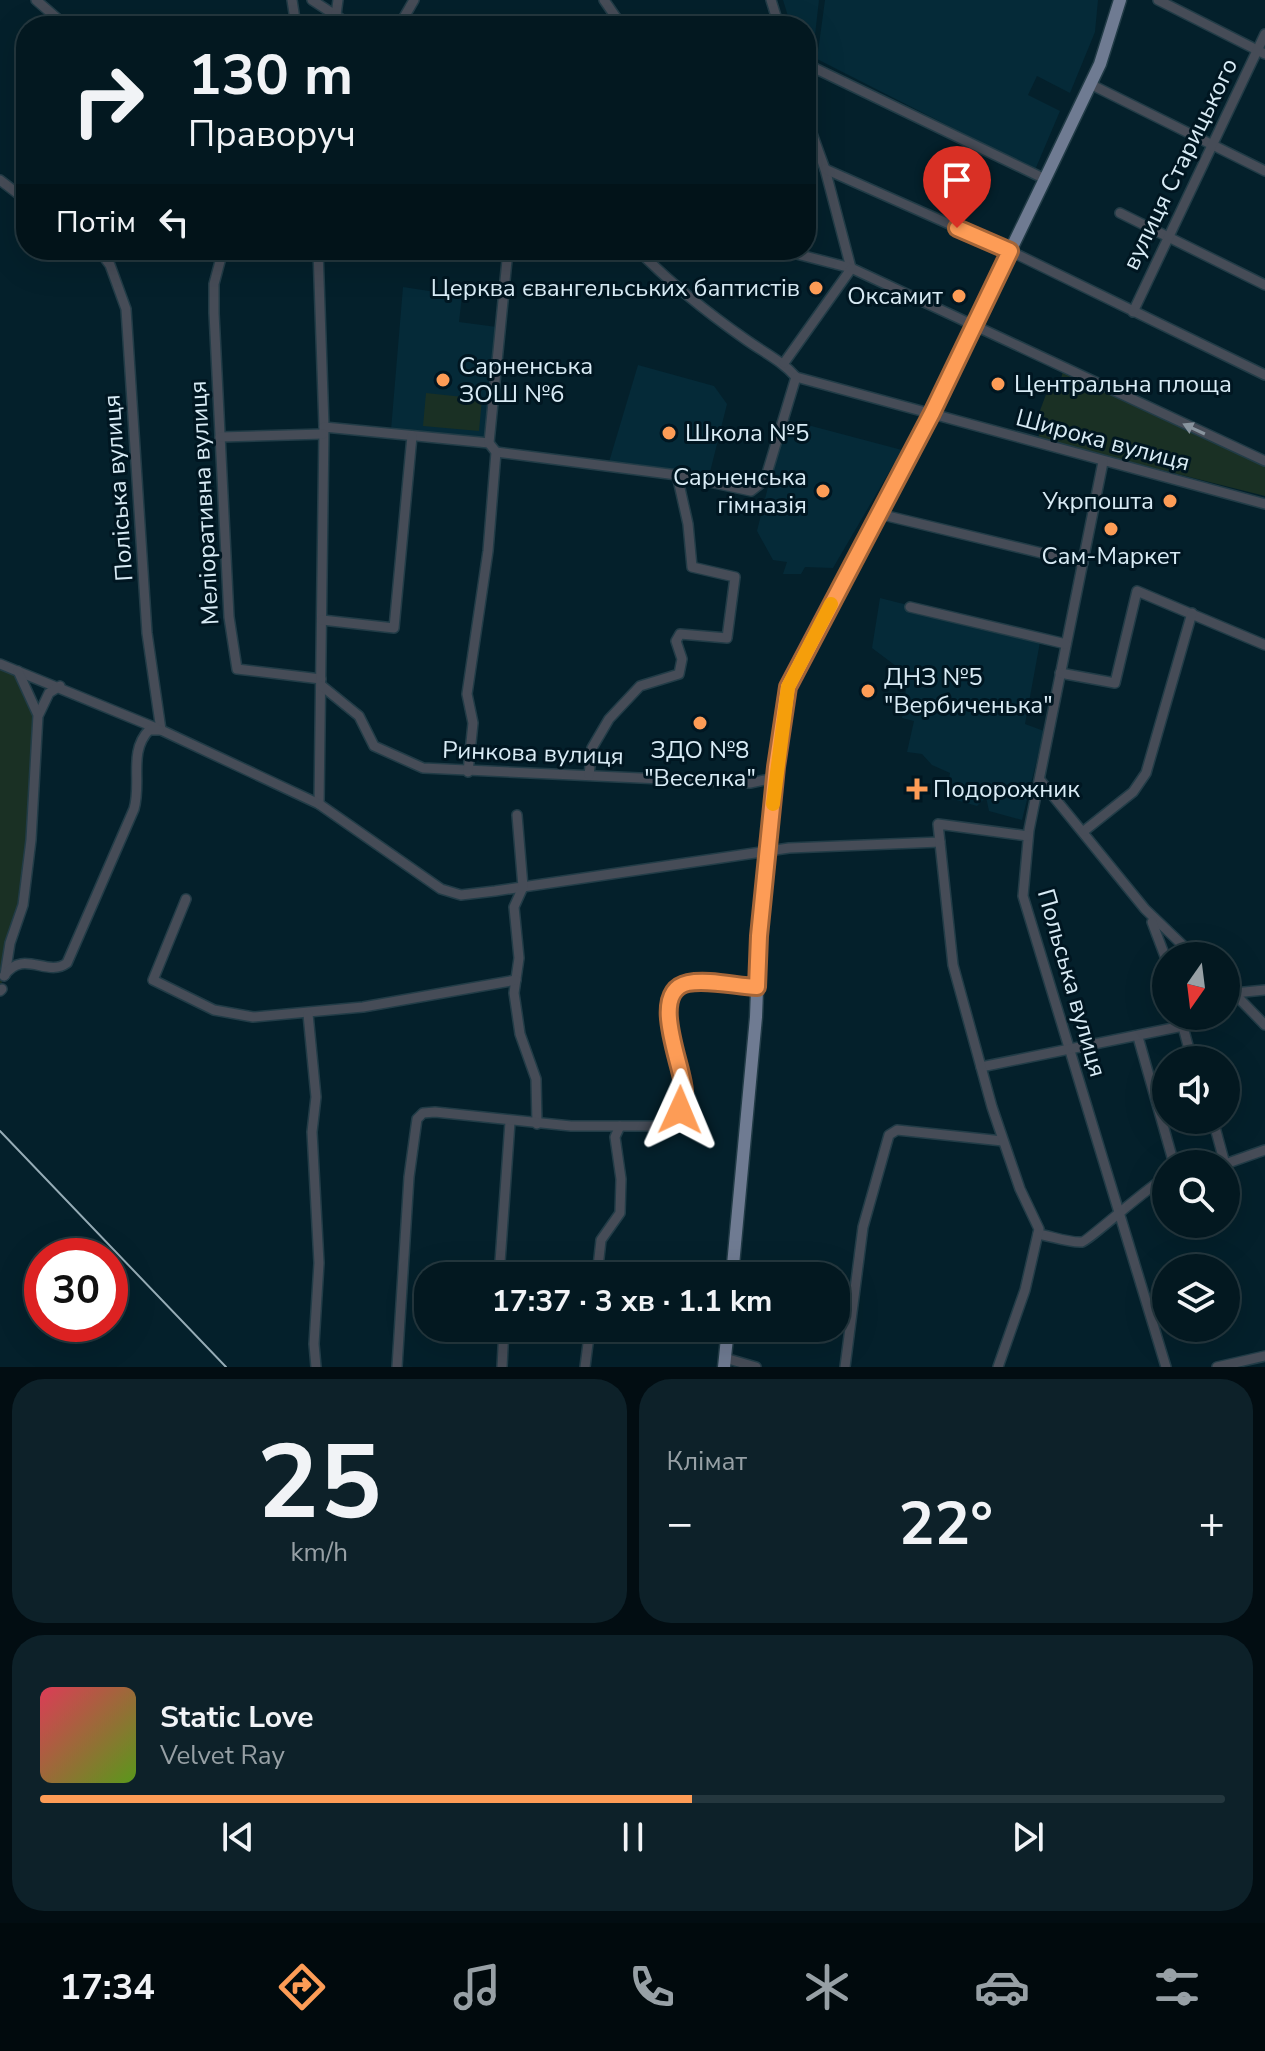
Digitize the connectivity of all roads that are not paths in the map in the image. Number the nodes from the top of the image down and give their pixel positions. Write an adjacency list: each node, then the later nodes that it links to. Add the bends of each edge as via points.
1 (36, 0): 7 (street)
2 (312, 0): 6 (street)
3 (338, 0): 6 (street)
4 (1120, 0): 11 (main road)
5 (1158, 0): 9 (street)
6 (336, 15)
7 (54, 16)
8 (1265, 34): 9 (street, вулиця Старицького)
9 (1261, 52): 12 (street, вулиця Старицького)
10 (816, 69): 16 (street)
11 (1090, 84): 12 (street); 16 (main road)
12 (1211, 145): 15 (street); 20 (street, вулиця Старицького)
13 (816, 153): 14 (street)
14 (825, 169): 21 (street); 28 (street)
15 (1265, 171)
16 (1045, 179): 21 (main road)
17 (0, 180): 18 (street)
18 (16, 192)
19 (1120, 213): 20 (street)
20 (1167, 235): 29 (street); 30 (street, вулиця Старицького)
21 (1010, 251): 30 (street); 31 (main road)
22 (816, 259): 28 (street, Широка вулиця)
23 (106, 260): 57 (street, Поліська вулиця, via 126,309 147,633)
24 (220, 260): 38 (street, Меліоративна вулиця, via 214,284)
25 (318, 260): 36 (street)
26 (507, 260): 39 (street)
27 (650, 260): 32 (street, via 734,331)
28 (851, 268): 31 (street, Широка вулиця); 32 (street)
29 (1265, 285)
30 (1133, 312): 33 (street)
31 (973, 326): 35 (main road); 40 (street, Широка вулиця, one-way to 31)
32 (784, 363): 34 (street)
33 (1264, 370)
34 (796, 377): 35 (street, Широка вулиця); 42 (street, via 759,487 735,490)
35 (932, 413): 41 (street, Широка вулиця); 44 (main road)
36 (323, 430): 37 (street); 38 (street); 48 (street)
37 (412, 436): 39 (street); 48 (street, via 394,628)
38 (220, 437): 54 (street, Меліоративна вулиця, via 229,617 237,669)
39 (493, 448): 42 (street); 58 (street, via 488,551 467,694 473,723)
40 (1265, 461)
41 (1103, 462): 43 (street, Широка вулиця); 45 (street, Польська вулиця)
42 (677, 475): 59 (street, via 692,567 735,577 727,638 680,634 679,674 640,686 609,719 592,748)
43 (1265, 504)
44 (879, 514): 45 (street); 61 (main road, via 788,687)
45 (1083, 563): 49 (street, Польська вулиця)
46 (910, 607): 49 (street)
47 (1192, 613): 50 (street); 53 (street, via 1137,591 1115,683); 64 (street, via 1146,773 1133,792)
48 (322, 620): 54 (street)
49 (1066, 644): 53 (street, Польська вулиця)
50 (1265, 645)
51 (0, 664): 52 (street)
52 (18, 671): 55 (street); 56 (street)
53 (1060, 673): 60 (street, Польська вулиця)
54 (322, 682): 58 (street, Ринкова вулиця, via 359,716 374,746 384,753 423,768); 62 (street)
55 (60, 686): 56 (street, via 49,693); 57 (street)
56 (38, 715): 57 (street, via 23,905 4,976 21,963 58,968 67,963 134,809 137,747 149,730)
57 (161, 730): 62 (street)
58 (468, 772): 59 (street, Ринкова вулиця)
59 (589, 775): 61 (street, Ринкова вулиця)
60 (1040, 780): 64 (street); 65 (street, Польська вулиця)
61 (775, 783): 67 (main road)
62 (319, 804): 68 (street, via 451,893)
63 (517, 815): 68 (street)
64 (1084, 831): 70 (street)
65 (1028, 836): 66 (street, via 938,824); 82 (street, Польська вулиця, via 1023,896)
66 (940, 842): 67 (street); 83 (street, via 953,965)
67 (770, 851): 68 (street); 74 (main road)
68 (523, 887): 73 (street, via 514,907)
69 (186, 899): 78 (street, via 153,980 203,1005 253,1017)
70 (1145, 909): 71 (street); 72 (street)
71 (1162, 942)
72 (1179, 942)
73 (516, 980): 78 (street); 85 (street, via 520,1034 536,1079)
74 (757, 987): 86 (street, via 691,982 680,986 669,1003 672,1048 684,1094 680,1110 667,1126); 96 (main road)
75 (1240, 989): 76 (street)
76 (1265, 990)
77 (1240, 999): 79 (street)
78 (308, 1014): 102 (street, via 316,1097)
79 (1265, 1025)
80 (1157, 1030): 81 (street)
81 (1138, 1037): 82 (street); 88 (street)
82 (1071, 1051): 83 (street); 92 (street, Польська вулиця)
83 (981, 1067): 87 (street)
84 (510, 1122): 85 (street); 94 (street); 103 (street, via 435,1112 417,1119 405,1218)
85 (537, 1124): 86 (street)
86 (620, 1126): 95 (street, via 615,1137 620,1213 601,1240)
87 (1003, 1141): 93 (street); 107 (street, via 897,1130 889,1135 863,1227)
88 (1170, 1150)
89 (1265, 1150): 90 (street)
90 (1240, 1159)
91 (1152, 1187): 92 (street)
92 (1117, 1211): 93 (street, via 1081,1242); 109 (street, Польська вулиця)
93 (1038, 1234): 108 (street)
94 (500, 1262)
95 (599, 1262)
96 (733, 1262)
97 (503, 1342): 104 (street)
98 (588, 1342): 105 (street)
99 (726, 1342): 101 (main road)
100 (1265, 1356): 110 (street)
101 (723, 1364): 106 (street)
102 (316, 1367)
103 (397, 1367)
104 (502, 1367)
105 (585, 1367)
106 (756, 1367)
107 (845, 1367)
108 (998, 1367)
109 (1166, 1367)
110 (1217, 1367)

